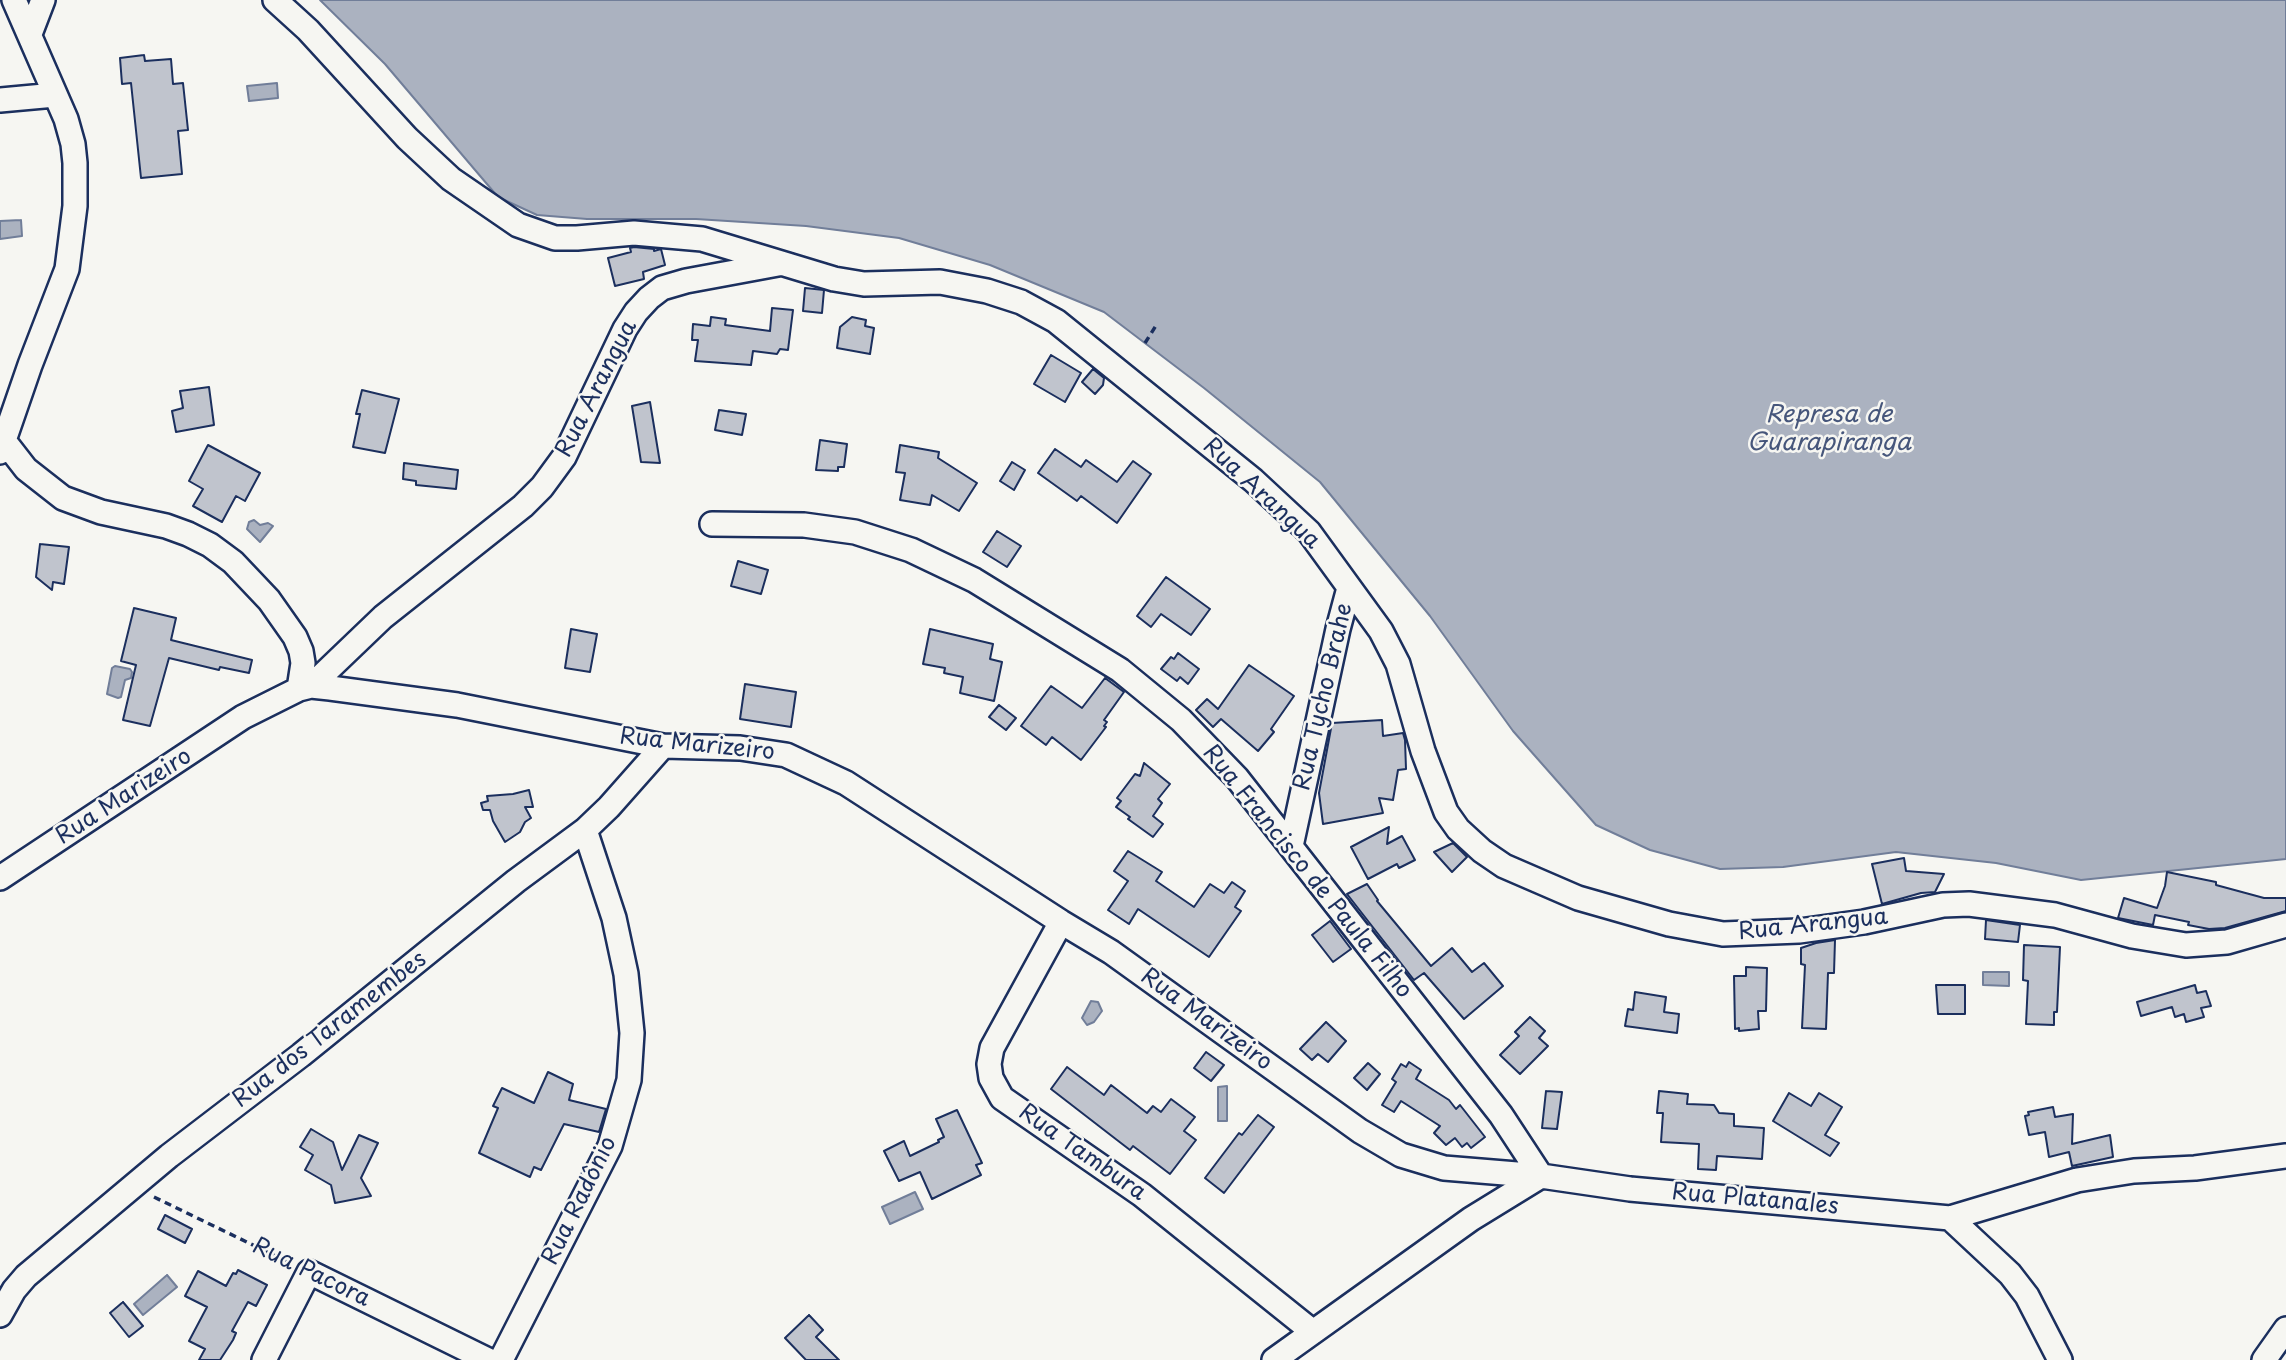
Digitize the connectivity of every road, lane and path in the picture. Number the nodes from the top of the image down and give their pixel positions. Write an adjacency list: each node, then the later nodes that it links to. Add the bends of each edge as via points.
1 (14, 0): 4 (street)
2 (43, 0): 4 (street)
3 (275, 0): 7 (street, via 451,179 518,225 555,238 634,233 702,239)
4 (30, 34): 5 (street)
5 (55, 95): 6 (street); 10 (street, via 66,119 75,163 69,261)
6 (0, 100)
7 (781, 263): 12 (street, Rua Arangua, via 864,285 940,282 987,291 1056,321 1253,480 1309,533); 13 (street, Rua Arangua, via 686,281 662,288 649,298 625,329 564,457 542,487)
8 (1157, 324): 9 (path)
9 (1145, 343)
10 (2, 447): 13 (street, via 63,498 188,534 233,562 295,636 302,651)
11 (712, 524): 16 (street, Rua Francisco de Paula Filho, via 804,525 855,532 911,550 974,580 1120,670 1171,712 1237,778)
12 (1349, 588): 16 (street, Rua Tycho Brahe); 19 (street, Rua Arangua, via 1381,631 1398,664 1435,786 1458,829 1504,866 1578,898 1723,934 1799,931 1969,904 2055,915 2186,945 2227,942)
13 (305, 687): 14 (street, Rua Marizeiro, via 457,705); 17 (street, Rua Marizeiro, via 243,717)
14 (663, 746): 15 (street, Rua dos Taramembes); 18 (street, Rua Marizeiro, via 740,748 786,755 846,783)
15 (585, 830): 22 (street, Rua dos Taramembes); 30 (street, Rua Radônio, via 614,918 626,974 632,1033 629,1080 610,1146)
16 (1291, 846): 21 (street, Rua Francisco de Paula Filho, via 1501,1115)
17 (0, 877)
18 (1061, 922): 21 (street, Rua Marizeiro, via 1111,952 1360,1131 1401,1155 1444,1168); 27 (street, Rua Tambura, via 992,1048 991,1078 1002,1098 1142,1195)
19 (2286, 925)
20 (2286, 1156): 23 (street, Rua Platanales, via 2077,1180)
21 (1541, 1176): 23 (street, Rua Platanales, via 1630,1189); 27 (street, via 1471,1219)
22 (133, 1186): 24 (path, Rua Pacora); 25 (street, Rua dos Taramembes, via 26,1276)
23 (1950, 1218): 32 (street, via 2010,1274 2027,1296)
24 (309, 1272): 28 (street); 29 (street, Rua Pacora)
25 (0, 1315)
26 (2286, 1329): 33 (street)
27 (1314, 1332): 31 (street)
28 (264, 1360)
29 (488, 1360)
30 (501, 1360)
31 (1274, 1360)
32 (2060, 1360)
33 (2264, 1360)

